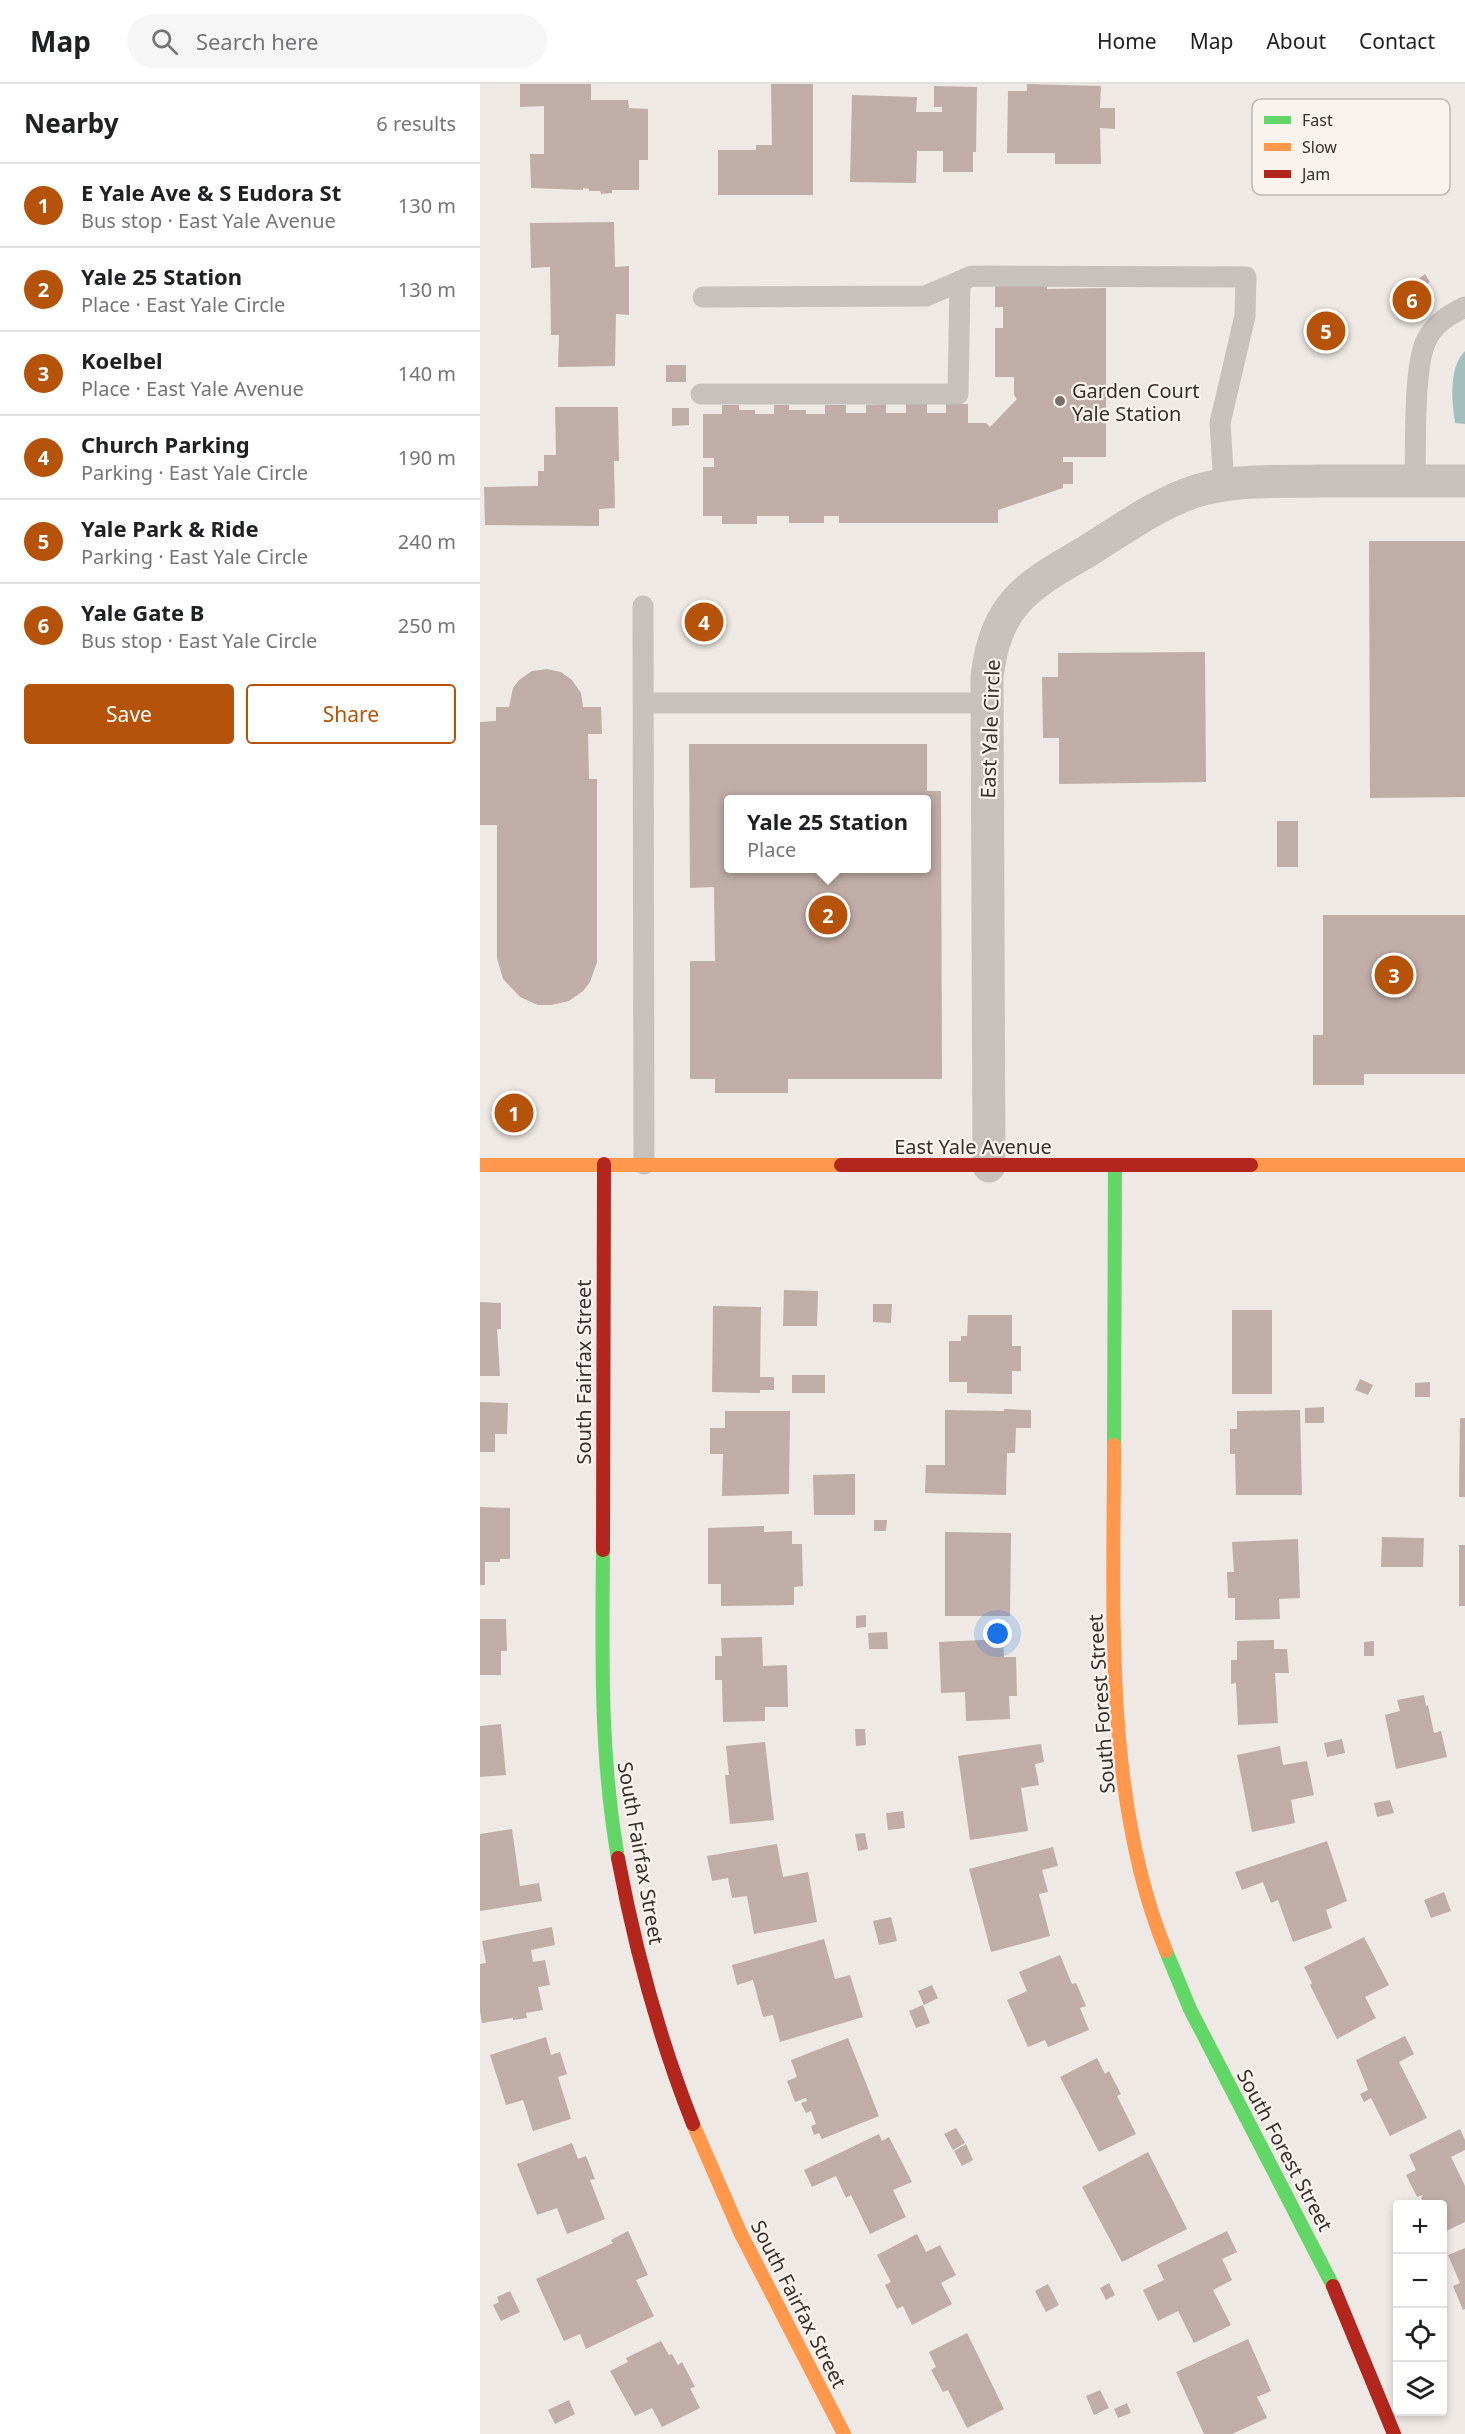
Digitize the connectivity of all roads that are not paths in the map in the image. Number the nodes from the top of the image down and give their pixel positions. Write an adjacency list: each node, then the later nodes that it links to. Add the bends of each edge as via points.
1 (960, 281): 2 (lane, via 926,296); 4 (lane, via 958,394); 7 (lane, via 972,276 1246,278 1245,316 1220,423)
2 (703, 297)
3 (1465, 307): 5 (lane, via 1438,323 1421,352)
4 (701, 394)
5 (1415, 480): 6 (street, East Yale Circle); 7 (street, East Yale Circle, via 1283,481)
6 (1465, 480)
7 (1224, 486): 10 (street, East Yale Circle, via 1176,499 1028,588 1005,616 996,635)
8 (643, 606): 9 (lane)
9 (644, 703): 10 (lane); 12 (lane)
10 (986, 703): 15 (street, East Yale Circle)
11 (604, 1164): 12 (street, East Yale Avenue); 13 (street, East Yale Avenue); 17 (street, South Fairfax Street, via 602,1696 607,1777 621,1874 660,2032 686,2108 728,2206)
12 (644, 1164): 15 (street, East Yale Avenue)
13 (480, 1165)
14 (1465, 1165): 16 (street, East Yale Avenue)
15 (989, 1166): 16 (street, East Yale Avenue)
16 (1115, 1166): 18 (street, South Forest Street, via 1114,1643 1119,1741 1136,1852 1158,1931 1190,2009 1327,2274)
17 (844, 2434)
18 (1394, 2434)

